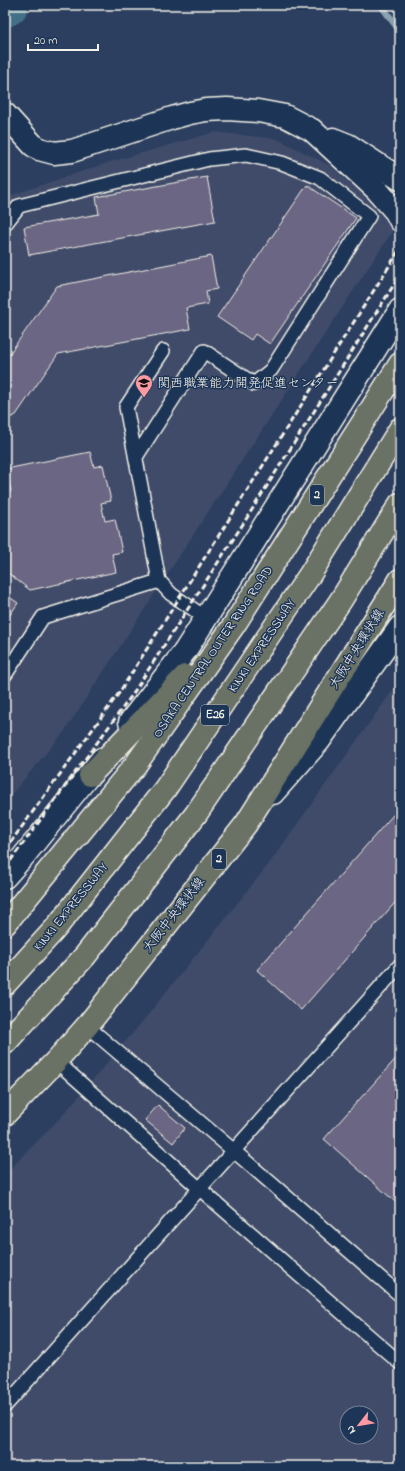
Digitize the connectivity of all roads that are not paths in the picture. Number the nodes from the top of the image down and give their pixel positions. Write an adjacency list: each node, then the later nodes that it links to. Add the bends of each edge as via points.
1 (5, 114): 2 (street, via 26,138 39,149 50,153 82,148 190,113 227,109 285,116)
2 (312, 130): 3 (street, via 348,145); 4 (street, via 377,190)
3 (400, 179)
4 (400, 220)
5 (5, 224): 10 (lane, via 19,206 208,159 246,155 282,163 320,178 369,216 271,370 254,384 204,351)
6 (400, 310): 14 (street)
7 (163, 351): 10 (lane, via 126,407)
8 (400, 365): 15 (main road, OSAKA CENTRAL OUTER RING ROAD / 2)
9 (400, 429): 23 (main road, KINKI EXPRESSWAY / E26, via 309,576 165,789 55,929)
10 (136, 457): 13 (lane)
11 (400, 504): 25 (main road, via 341,600 196,814 85,956)
12 (400, 580): 19 (main road, 大阪中央環状線 / 2)
13 (159, 581): 14 (lane, via 171,594); 17 (lane, via 43,617)
14 (206, 618): 18 (street, via 185,651)
15 (234, 625): 18 (main road); 21 (main road, OSAKA CENTRAL OUTER RING ROAD / 2, via 136,764)
16 (400, 627): 19 (street, via 319,741)
17 (5, 675)
18 (90, 775): 20 (street)
19 (246, 824): 24 (main road, 大阪中央環状線 / 2)
20 (5, 877)
21 (5, 924)
22 (400, 965): 28 (lane)
23 (5, 984)
24 (87, 1026): 26 (main road, 大阪中央環状線 / 2); 28 (lane)
25 (5, 1043)
26 (56, 1061): 27 (main road, 大阪中央環状線 / 2); 29 (lane)
27 (5, 1114)
28 (234, 1151): 29 (lane); 30 (lane)
29 (200, 1189): 31 (lane); 32 (lane)
30 (400, 1295)
31 (400, 1363)
32 (5, 1406)

